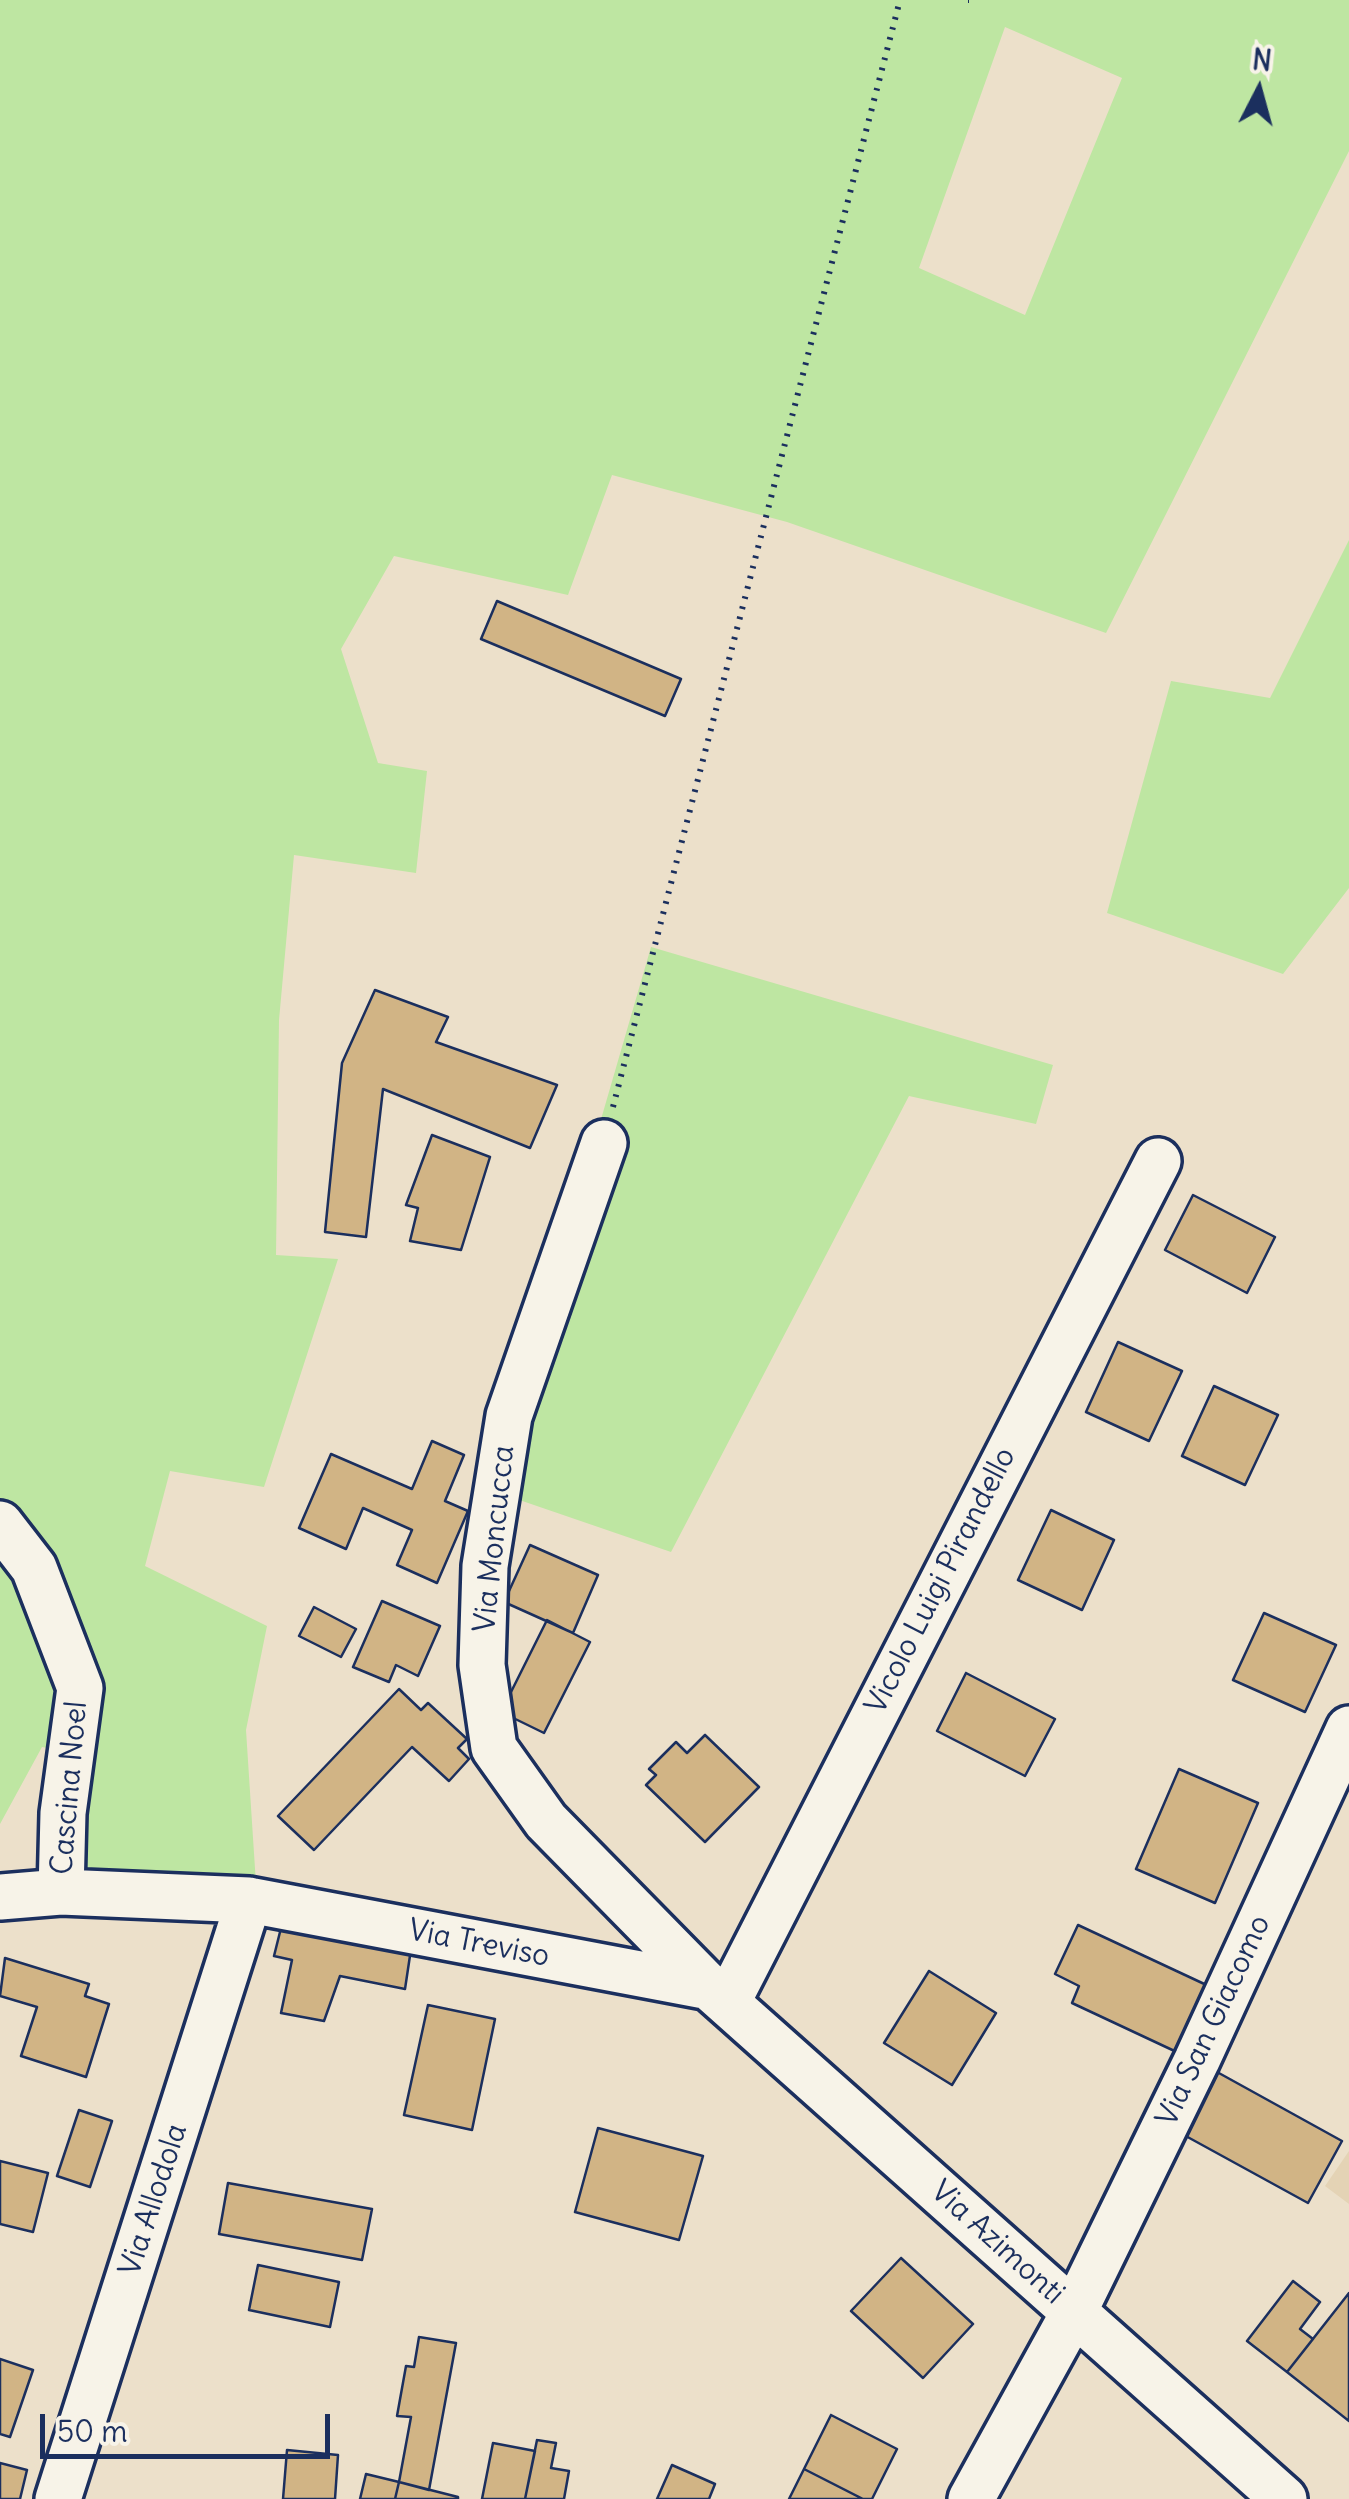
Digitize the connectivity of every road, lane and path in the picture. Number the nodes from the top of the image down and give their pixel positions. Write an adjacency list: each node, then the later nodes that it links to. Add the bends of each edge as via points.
1 (900, 0): 2 (path)
2 (604, 1143): 9 (street, Via Moncucca, via 509,1416 486,1566 482,1665 494,1748 546,1821)
3 (1158, 1161): 9 (street, Vicolo Luigi Pirandello)
4 (0, 1524): 6 (street, Cascina Noel, via 34,1568 80,1688 63,1813)
5 (1349, 1728): 10 (street, Via San Giacomo)
6 (61, 1892): 7 (street, Via Treviso); 8 (street, Via Treviso)
7 (0, 1897)
8 (249, 1900): 9 (street, Via Treviso); 11 (street, Via Allodola)
9 (718, 1995): 10 (street, Via Azimonti)
10 (1074, 2312): 12 (street, Via San Giacomo); 13 (street, Via Azimonti)
11 (58, 2499)
12 (972, 2499)
13 (1284, 2499)

